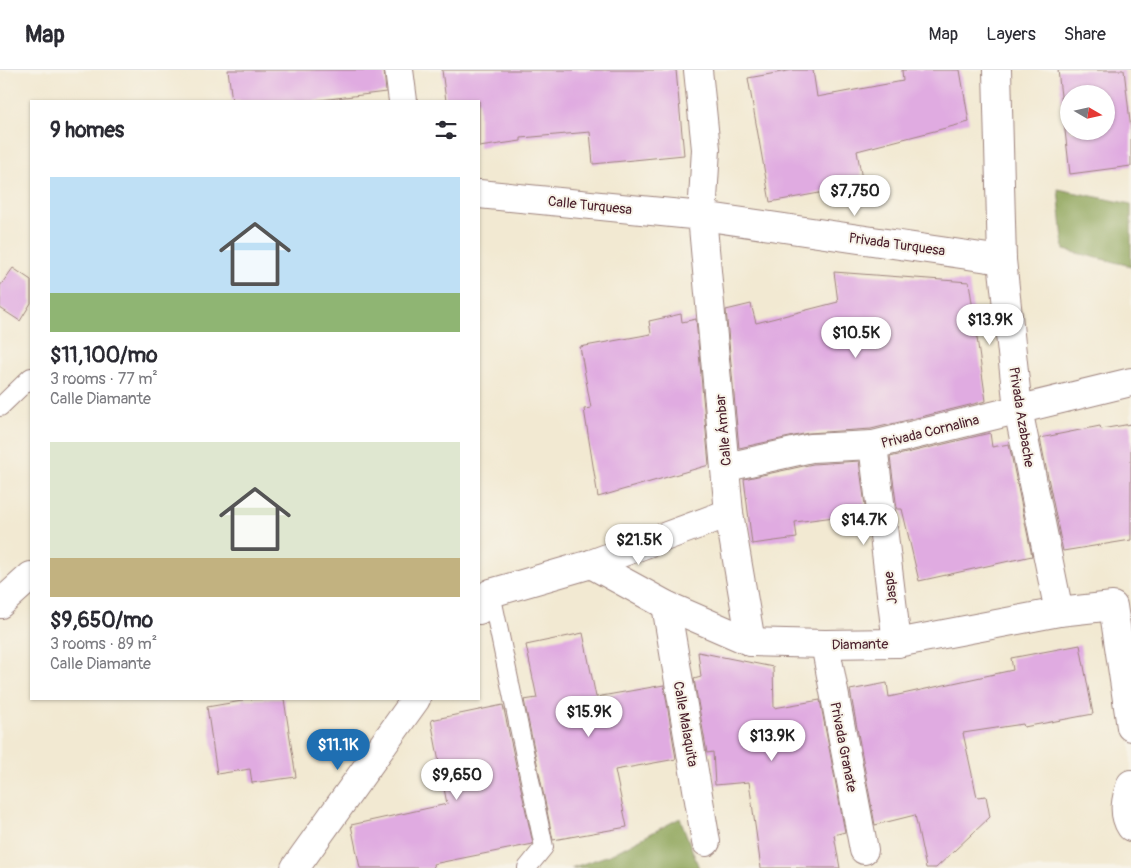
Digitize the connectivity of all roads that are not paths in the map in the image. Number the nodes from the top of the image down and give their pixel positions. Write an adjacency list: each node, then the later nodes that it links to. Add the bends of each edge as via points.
1 (399, 70): 4 (street)
2 (698, 70): 6 (street, Calle Ámbar, via 706,149)
3 (997, 70): 7 (street, Privada Azabache)
4 (403, 100)
5 (480, 194): 6 (street, Calle Turquesa)
6 (702, 216): 7 (street, Privada Turquesa); 13 (street, Calle Ámbar)
7 (1002, 260): 11 (street, Privada Azabache)
8 (30, 378): 10 (lane)
9 (1131, 382): 11 (street, Privada Cornalina)
10 (0, 407)
11 (1018, 409): 12 (street, Privada Cornalina); 20 (street, Privada Azabache)
12 (873, 445): 13 (street, Privada Cornalina, via 811,448); 22 (street, Jaspe)
13 (726, 467): 14 (street, Calle Ámbar)
14 (729, 514): 15 (street); 21 (street, Calle Ámbar)
15 (591, 564): 17 (street); 19 (street, Diamante)
16 (30, 577): 18 (street)
17 (485, 601): 31 (lane, via 544,847)
18 (0, 604)
19 (666, 605): 21 (street, Diamante); 28 (street, Calle Malaquita)
20 (1060, 612): 22 (street, Diamante); 25 (street, Diamante, via 1113,606)
21 (751, 642): 23 (street, Diamante)
22 (897, 643): 23 (street, Diamante)
23 (825, 644): 29 (street, Privada Granate)
24 (415, 700): 30 (street)
25 (1131, 727)
26 (1131, 784): 27 (street, via 1127,797)
27 (1128, 822)
28 (706, 842)
29 (864, 850)
30 (295, 868)
31 (527, 868)

